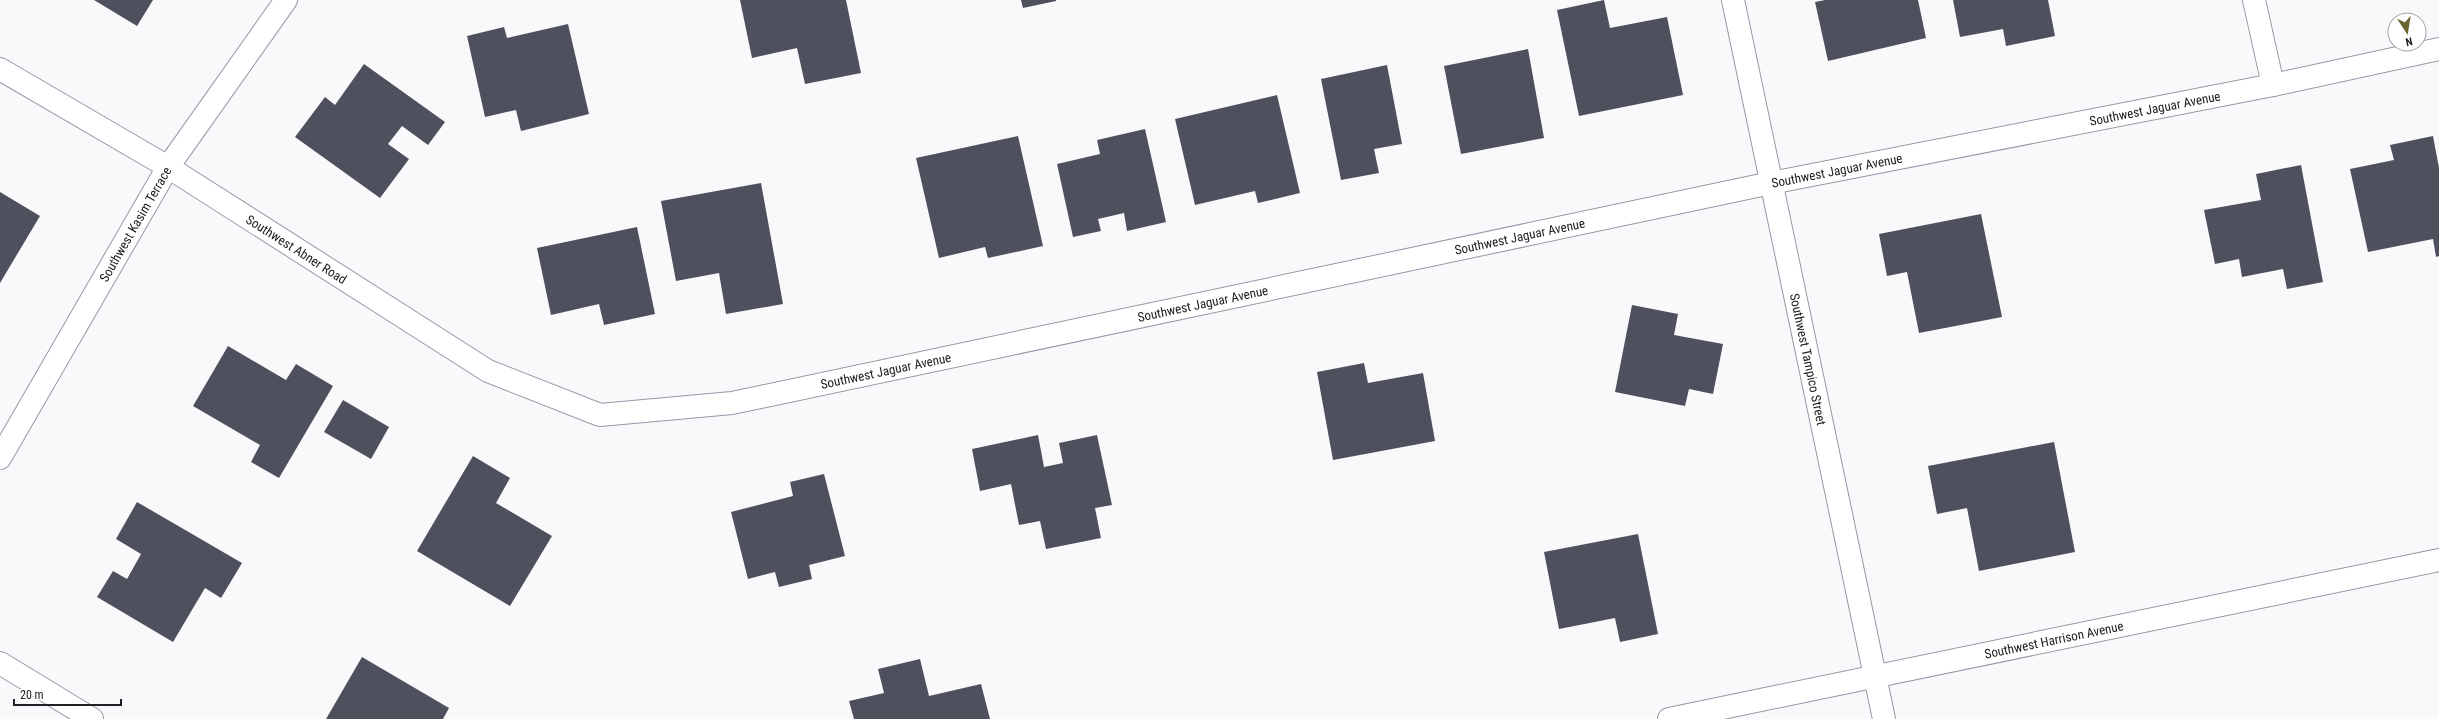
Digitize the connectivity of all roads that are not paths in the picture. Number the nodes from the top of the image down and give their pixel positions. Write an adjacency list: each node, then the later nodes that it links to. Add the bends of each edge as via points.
1 (286, 0): 7 (street, Southwest Kasim Terrace)
2 (1733, 0): 8 (street, Southwest Tampico Street)
3 (2254, 0): 6 (street)
4 (2439, 49): 6 (street, Southwest Jaguar Avenue)
5 (0, 69): 7 (street, Southwest Abner Road)
6 (2273, 85): 8 (street, Southwest Jaguar Avenue)
7 (168, 167): 9 (street, Southwest Abner Road, via 488,371); 10 (street, Southwest Kasim Terrace)
8 (1771, 183): 9 (street, Southwest Jaguar Avenue, via 732,403); 13 (street, Southwest Tampico Street)
9 (600, 415)
10 (0, 458)
11 (2439, 560): 13 (street, Southwest Harrison Avenue)
12 (0, 663): 14 (street)
13 (1875, 675): 15 (street, Southwest Harrison Avenue); 16 (street, Southwest Tampico Street)
14 (92, 719)
15 (1669, 719)
16 (1884, 719)

